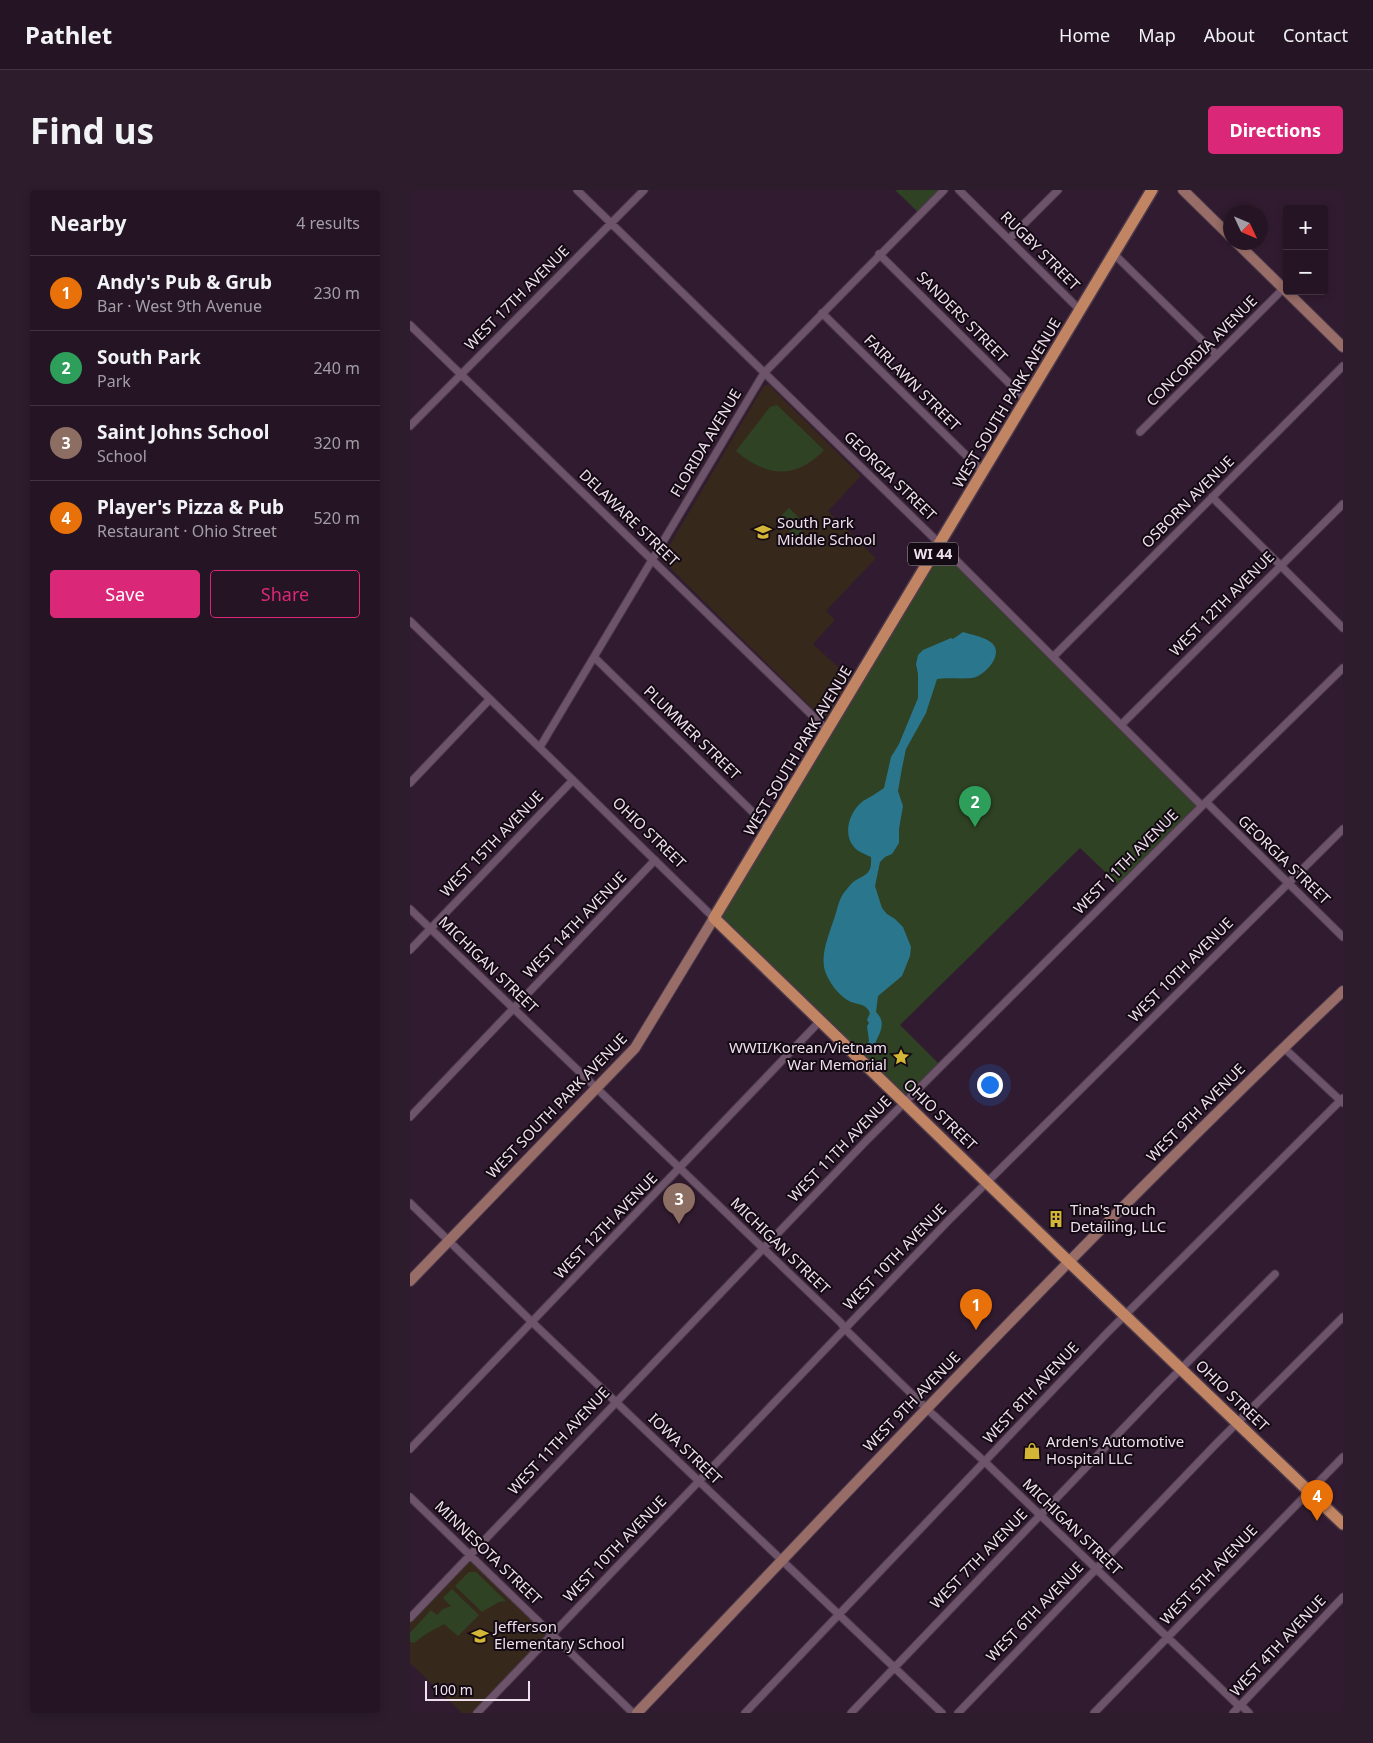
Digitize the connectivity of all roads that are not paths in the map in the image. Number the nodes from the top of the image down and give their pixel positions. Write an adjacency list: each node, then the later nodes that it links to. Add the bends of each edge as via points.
1 (576, 190): 8 (street, GEORGIA STREET)
2 (644, 190): 8 (street, WEST 17TH AVENUE)
3 (944, 190): 12 (street, FLORIDA AVENUE)
4 (959, 190): 10 (street, RUGBY STREET)
5 (1058, 190): 10 (street)
6 (1152, 190): 13 (main road, WEST SOUTH PARK AVENUE / WI 44)
7 (1183, 190): 9 (main road)
8 (611, 224): 22 (street, GEORGIA STREET); 23 (street, WEST 17TH AVENUE)
9 (1223, 230)
10 (1009, 239): 16 (street, RUGBY STREET)
11 (1244, 250): 14 (main road)
12 (879, 254): 17 (street, FLORIDA AVENUE); 24 (street, SANDERS STREET)
13 (1114, 254): 16 (main road, WEST SOUTH PARK AVENUE / WI 44); 20 (street)
14 (1283, 289): 20 (street, CONCORDIA AVENUE)
15 (1289, 295): 19 (main road)
16 (1080, 310): 24 (main road, WEST SOUTH PARK AVENUE / WI 44)
17 (822, 313): 22 (street, FLORIDA AVENUE); 27 (street, FAIRLAWN STREET)
18 (410, 324): 23 (street, DELAWARE STREET)
19 (1343, 348)
20 (1216, 355): 26 (street, CONCORDIA AVENUE)
21 (1343, 366): 28 (street, OSBORN AVENUE)
22 (764, 373): 30 (street, GEORGIA STREET); 31 (street, FLORIDA AVENUE)
23 (461, 374): 25 (street, WEST 17TH AVENUE); 31 (street, DELAWARE STREET)
24 (1026, 400): 27 (main road, WEST SOUTH PARK AVENUE / WI 44)
25 (410, 426)
26 (1140, 432)
27 (983, 472): 30 (main road, WEST SOUTH PARK AVENUE / WI 44)
28 (1212, 497): 32 (street); 35 (street, OSBORN AVENUE)
29 (1343, 504): 32 (street, WEST 12TH AVENUE)
30 (940, 544): 35 (street, GEORGIA STREET); 40 (main road, WEST SOUTH PARK AVENUE / WI 44)
31 (652, 560): 36 (street, FLORIDA AVENUE); 40 (street, DELAWARE STREET)
32 (1280, 566): 34 (street); 39 (street, WEST 12TH AVENUE)
33 (410, 621): 38 (street, OHIO STREET)
34 (1343, 628)
35 (1053, 657): 39 (street, GEORGIA STREET)
36 (595, 658): 41 (street, FLORIDA AVENUE); 45 (street, PLUMMER STREET)
37 (1343, 668): 44 (street, WEST 11TH AVENUE)
38 (490, 699): 41 (street, OHIO STREET); 43 (street)
39 (1121, 725): 44 (street, GEORGIA STREET)
40 (828, 730): 45 (main road, WEST SOUTH PARK AVENUE / WI 44)
41 (540, 747): 42 (street, OHIO STREET)
42 (573, 780): 47 (street, OHIO STREET); 51 (street, WEST 15TH AVENUE)
43 (410, 783)
44 (1204, 804): 48 (street, GEORGIA STREET); 60 (street, WEST 11TH AVENUE)
45 (770, 828): 50 (main road, WEST SOUTH PARK AVENUE / WI 44)
46 (1343, 829): 48 (street, WEST 10TH AVENUE)
47 (655, 860): 50 (street, OHIO STREET); 55 (street, WEST 14TH AVENUE)
48 (1289, 883): 52 (street, GEORGIA STREET); 63 (street, WEST 10TH AVENUE)
49 (410, 909): 51 (street, MICHIGAN STREET)
50 (714, 918): 56 (main road, OHIO STREET); 58 (main road, WEST SOUTH PARK AVENUE, via 640,1041)
51 (430, 929): 53 (street, WEST 15TH AVENUE); 55 (street, MICHIGAN STREET)
52 (1343, 937)
53 (410, 950)
54 (1343, 990): 57 (main road, WEST 9TH AVENUE)
55 (514, 1008): 58 (street, MICHIGAN STREET); 61 (street, WEST 14TH AVENUE)
56 (820, 1020): 60 (main road, OHIO STREET); 62 (street, WEST 12TH AVENUE)
57 (1284, 1047): 59 (street); 67 (main road, WEST 9TH AVENUE)
58 (596, 1088): 62 (street, MICHIGAN STREET); 65 (main road, WEST SOUTH PARK AVENUE)
59 (1342, 1101): 70 (street, WEST 8TH AVENUE)
60 (905, 1102): 63 (main road, OHIO STREET); 66 (street, WEST 11TH AVENUE)
61 (410, 1117)
62 (680, 1168): 66 (street, MICHIGAN STREET); 72 (street, WEST 12TH AVENUE)
63 (987, 1182): 67 (main road, OHIO STREET); 73 (street, WEST 10TH AVENUE)
64 (410, 1203): 65 (street, IOWA STREET)
65 (449, 1240): 69 (main road, WEST SOUTH PARK AVENUE); 72 (street, IOWA STREET)
66 (762, 1248): 73 (street, MICHIGAN STREET); 75 (street, WEST 11TH AVENUE)
67 (1068, 1261): 70 (main road, OHIO STREET); 76 (main road, WEST 9TH AVENUE)
68 (1275, 1274): 74 (street, WEST 7TH AVENUE)
69 (410, 1281)
70 (1125, 1315): 74 (main road, OHIO STREET); 80 (street, WEST 8TH AVENUE)
71 (1343, 1317): 77 (street, WEST 6TH AVENUE)
72 (532, 1322): 75 (street, IOWA STREET); 78 (street, WEST 12TH AVENUE)
73 (845, 1329): 76 (street, MICHIGAN STREET); 81 (street, WEST 10TH AVENUE)
74 (1182, 1369): 77 (main road, OHIO STREET); 84 (street, WEST 7TH AVENUE)
75 (616, 1401): 81 (street, IOWA STREET); 86 (street, WEST 11TH AVENUE)
76 (927, 1408): 80 (street, MICHIGAN STREET); 87 (main road, WEST 9TH AVENUE)
77 (1237, 1422): 82 (main road, OHIO STREET); 88 (street, WEST 6TH AVENUE)
78 (410, 1449)
79 (1343, 1457): 82 (street, WEST 5TH AVENUE)
80 (986, 1462): 84 (street, MICHIGAN STREET); 90 (street, WEST 8TH AVENUE)
81 (699, 1482): 87 (street, IOWA STREET); 92 (street, WEST 10TH AVENUE)
82 (1309, 1491): 85 (main road, OHIO STREET); 93 (street, WEST 5TH AVENUE)
83 (410, 1497): 86 (street, MINNESOTA STREET)
84 (1040, 1515): 88 (street, MICHIGAN STREET); 94 (street, WEST 7TH AVENUE)
85 (1343, 1524)
86 (470, 1556): 91 (street, WEST 11TH AVENUE); 92 (street, MINNESOTA STREET)
87 (781, 1561): 90 (street, IOWA STREET); 97 (main road, WEST 9TH AVENUE)
88 (1096, 1569): 93 (street, MICHIGAN STREET); 101 (street, WEST 6TH AVENUE)
89 (1343, 1597): 95 (street, WEST 4TH AVENUE)
90 (839, 1615): 94 (street, IOWA STREET); 98 (street, WEST 8TH AVENUE)
91 (410, 1618)
92 (553, 1634): 96 (street, WEST 10TH AVENUE); 97 (street, MINNESOTA STREET)
93 (1167, 1638): 95 (street, MICHIGAN STREET); 102 (street, WEST 5TH AVENUE)
94 (895, 1667): 99 (street, WEST 7TH AVENUE); 100 (street, IOWA STREET)
95 (1240, 1706): 103 (street, WEST 4TH AVENUE); 104 (street, MICHIGAN STREET)
96 (476, 1713)
97 (635, 1713)
98 (745, 1713)
99 (850, 1713)
100 (942, 1713)
101 (958, 1713)
102 (1094, 1713)
103 (1233, 1713)
104 (1249, 1713)

